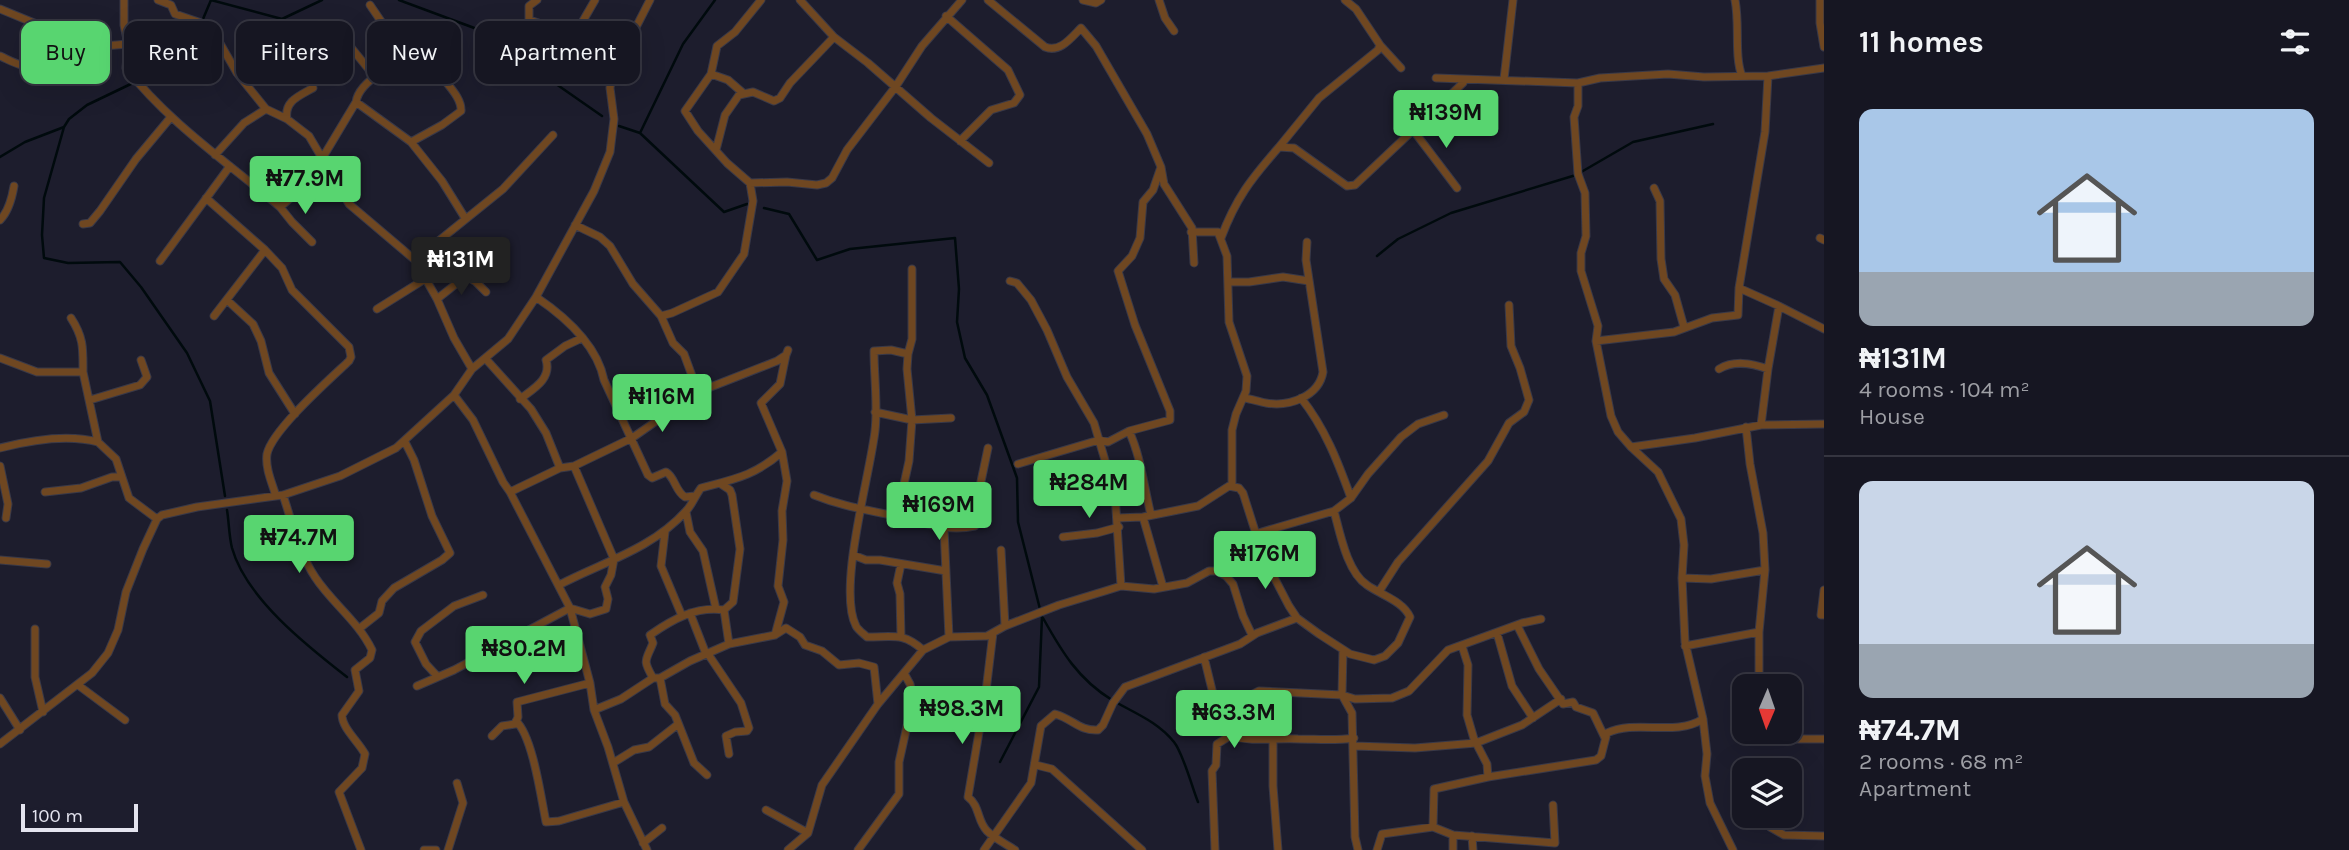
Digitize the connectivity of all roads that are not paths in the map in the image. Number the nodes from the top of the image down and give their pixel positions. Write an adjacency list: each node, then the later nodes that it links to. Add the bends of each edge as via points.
1 (124, 0): 21 (street)
2 (158, 0): 51 (street, via 171,5 175,14 210,26 237,73)
3 (537, 0): 23 (street, via 529,6)
4 (595, 0): 24 (street)
5 (650, 0): 25 (street)
6 (761, 0): 36 (street, via 718,46)
7 (800, 0): 27 (street)
8 (962, 0): 19 (street)
9 (988, 0): 64 (street, via 1051,50 1081,28 1129,101)
10 (1083, 0): 11 (street)
11 (1101, 0)
12 (1159, 0): 26 (street)
13 (1345, 0): 28 (street)
14 (1513, 0): 40 (street)
15 (1735, 0): 37 (street)
16 (1822, 1): 29 (street)
17 (370, 5): 22 (street)
18 (0, 9): 20 (street)
19 (946, 16): 47 (street); 56 (street, via 1009,70 1020,95 1014,103 991,110)
20 (31, 21)
21 (124, 21)
22 (381, 21)
23 (532, 21)
24 (583, 21)
25 (639, 21)
26 (1174, 31)
27 (834, 37): 47 (street); 49 (street, via 780,98 774,101)
28 (1380, 45): 34 (street); 58 (street, via 1319,98)
29 (1824, 47)
30 (353, 50): 33 (street)
31 (0, 56): 32 (street)
32 (21, 65)
33 (367, 67)
34 (1401, 68)
35 (1824, 68): 38 (street)
36 (711, 74): 49 (street, via 728,80); 59 (street, via 685,111)
37 (1742, 76): 38 (street); 42 (street, via 1668,74)
38 (1768, 76): 89 (street, via 1765,132)
39 (1436, 78): 40 (street)
40 (1504, 79): 42 (street)
41 (1463, 83): 54 (street)
42 (1578, 83): 103 (street, via 1574,117 1586,236 1581,271 1598,326)
43 (141, 84): 52 (street)
44 (367, 84): 50 (street, via 357,93)
45 (446, 84): 57 (street, via 461,111)
46 (611, 84): 75 (street, via 614,119 610,152)
47 (896, 86): 56 (street); 66 (street, via 826,183)
48 (313, 88): 53 (street, via 291,101)
49 (743, 93): 59 (street, via 724,115)
50 (356, 102): 57 (street); 61 (street)
51 (266, 109): 53 (street); 60 (street, via 244,123)
52 (171, 117): 60 (street); 74 (street, via 100,211)
53 (287, 120): 61 (street, via 310,136)
54 (1412, 130): 58 (street, via 1355,185 1347,186 1293,148); 68 (street)
55 (553, 135): 72 (street, via 503,189)
56 (960, 141): 62 (street)
57 (411, 142): 72 (street)
58 (1279, 147): 77 (street, via 1241,193)
59 (716, 150): 66 (street)
60 (215, 155): 63 (street)
61 (323, 157): 65 (street)
62 (989, 163)
63 (230, 166): 70 (street); 71 (street)
64 (1161, 167): 76 (street, via 1164,184); 126 (street, via 1143,202 1140,238 1118,271 1170,420)
65 (329, 170): 71 (street); 81 (street, via 349,204)
66 (750, 183): 98 (street, via 753,201 744,254 718,292)
67 (13, 186): 73 (street, via 12,200)
68 (1457, 188)
69 (1654, 188): 100 (street, via 1660,201 1664,279 1675,295)
70 (206, 198): 80 (street); 82 (street)
71 (280, 207): 78 (street)
72 (465, 218): 81 (street)
73 (0, 220)
74 (83, 224)
75 (575, 225): 91 (street); 98 (street, via 610,246)
76 (1191, 232): 77 (street, via 1218,232); 83 (street)
77 (1221, 238): 88 (street)
78 (312, 242)
79 (1307, 242): 87 (street)
80 (265, 250): 93 (street); 119 (street, via 282,268 292,290 351,352 349,361)
81 (415, 260): 85 (street)
82 (160, 261)
83 (1195, 264)
84 (912, 269): 104 (street)
85 (425, 279): 92 (street); 96 (street)
86 (1010, 281): 128 (street, via 1031,300)
87 (1309, 281): 88 (street, via 1283,276); 115 (street, via 1324,372 1316,390)
88 (1228, 282): 114 (street, via 1229,322 1247,376)
89 (1739, 288): 95 (street); 100 (street, via 1738,315)
90 (486, 292): 92 (street, via 466,276)
91 (536, 297): 102 (street, via 562,314); 106 (street, via 508,339)
92 (437, 299): 108 (street)
93 (227, 300): 97 (street); 119 (street, via 253,324 268,373)
94 (1509, 305): 173 (street, via 1511,346 1530,400 1524,412 1509,423 1488,461 1398,562)
95 (1779, 306): 101 (street); 110 (street)
96 (377, 309)
97 (214, 316)
98 (660, 316): 112 (street, via 684,354)
99 (71, 318): 111 (street, via 83,345)
100 (1684, 327): 103 (street)
101 (1824, 329)
102 (582, 338): 116 (street, via 550,356 546,375); 127 (street, via 602,369)
103 (1596, 341): 131 (street, via 1611,416)
104 (908, 354): 118 (street, via 874,351); 122 (street)
105 (0, 358): 111 (street, via 37,372)
106 (485, 358): 108 (street); 116 (street)
107 (141, 360): 117 (street, via 147,377 140,385)
108 (472, 369): 113 (street)
109 (1719, 369): 110 (street, via 1742,363)
110 (1768, 369): 124 (street)
111 (83, 372): 117 (street)
112 (698, 392): 127 (street); 134 (street, via 787,353 780,384 761,402)
113 (454, 395): 130 (street); 143 (street, via 473,420)
114 (1244, 398): 115 (street, via 1267,403); 141 (street, via 1232,430)
115 (1301, 398): 147 (street, via 1331,445)
116 (520, 399): 137 (street, via 546,433)
117 (90, 400): 129 (street)
118 (875, 412): 122 (street); 148 (street, via 871,460)
119 (295, 414): 145 (street, via 267,453 267,467)
120 (1444, 415): 147 (street, via 1418,424 1401,437)
121 (951, 418): 122 (street)
122 (912, 420): 152 (street)
123 (1824, 424): 124 (street)
124 (1760, 425): 125 (street)
125 (1745, 427): 131 (street); 167 (street)
126 (1129, 431): 128 (street, via 1108,442); 153 (street, via 1138,451)
127 (632, 438): 136 (street); 146 (street, via 648,475 652,478 666,472 679,493)
128 (1099, 440): 135 (street); 155 (street)
129 (98, 442): 132 (street, via 79,437); 139 (street, via 116,459)
130 (405, 442): 145 (street, via 340,476); 184 (street, via 450,553 394,588 382,601 379,613)
131 (1631, 447): 169 (street, via 1658,471 1676,506 1684,545)
132 (0, 448)
133 (988, 448): 157 (street, via 975,526)
134 (782, 452): 140 (street, via 753,473); 189 (street, via 787,481 778,586 783,602)
135 (1018, 464)
136 (574, 466): 137 (street); 163 (street)
137 (560, 468): 143 (street)
138 (1, 471): 154 (street)
139 (122, 477): 142 (street); 151 (street, via 130,498)
140 (721, 483): 146 (street, via 701,488); 177 (street, via 732,495 740,549 733,602)
141 (1232, 486): 153 (street, via 1198,506); 159 (street, via 1243,493)
142 (45, 492)
143 (510, 492): 170 (street)
144 (814, 495): 148 (street)
145 (280, 496): 151 (street); 184 (street, via 314,576)
146 (695, 496): 150 (street)
147 (1351, 498): 149 (street)
148 (859, 510): 152 (street); 162 (street)
149 (1334, 511): 159 (street); 173 (street, via 1356,573)
150 (686, 512): 158 (street); 177 (street)
151 (157, 516): 205 (street, via 126,592 108,653)
152 (897, 516): 157 (street)
153 (1147, 516): 155 (street); 172 (street)
154 (6, 518)
155 (1117, 518): 156 (street)
156 (1119, 527): 160 (street); 171 (street)
157 (944, 529): 168 (street)
158 (665, 532): 163 (street); 178 (street, via 661,566)
159 (1255, 534): 180 (street)
160 (1063, 537)
161 (1001, 550): 183 (street)
162 (853, 555): 166 (street, via 866,561); 191 (street, via 851,599 856,626 867,638)
163 (614, 559): 170 (street); 176 (street, via 605,587 606,609 590,614)
164 (0, 560): 165 (street)
165 (47, 564)
166 (901, 564): 168 (street); 191 (street, via 897,583)
167 (1765, 570): 169 (street, via 1710,579); 186 (street)
168 (946, 571): 192 (street)
169 (1682, 578): 195 (street)
170 (559, 585): 176 (street)
171 (1121, 586): 172 (street); 183 (street)
172 (1163, 587): 190 (street, via 1217,571 1233,584)
173 (1380, 590): 197 (street, via 1410,617 1398,643 1374,660)
174 (1824, 590): 179 (street)
175 (483, 595): 202 (street, via 454,606 417,637 426,664)
176 (570, 608): 202 (street); 204 (street)
177 (720, 609): 178 (street); 193 (street)
178 (686, 614): 198 (street); 203 (street, via 650,635 653,643 646,653 646,666)
179 (1824, 615)
180 (1297, 618): 190 (street); 197 (street)
181 (1541, 619): 182 (street)
182 (1517, 625): 188 (street); 209 (street, via 1539,669)
183 (1005, 626): 187 (street)
184 (360, 628): 248 (street, via 372,650 370,658 355,670 359,691 342,719 365,754 362,768 339,792)
185 (35, 629): 213 (street, via 35,677)
186 (1759, 632): 195 (street); 200 (street)
187 (993, 633): 192 (street); 242 (street, via 968,797 979,809 988,832)
188 (1497, 633): 194 (street); 214 (street, via 1512,686)
189 (775, 635): 193 (street); 210 (street, via 786,628 839,665 874,667)
190 (1252, 635): 199 (street)
191 (901, 637): 196 (street)
192 (949, 638): 196 (street)
193 (729, 644): 198 (street)
194 (1462, 646): 207 (street, via 1448,650 1409,691 1392,698); 227 (street, via 1468,665 1467,715)
195 (1685, 646): 215 (street)
196 (923, 650): 201 (street)
197 (1343, 650): 207 (street)
198 (707, 654): 203 (street); 229 (street, via 741,703 748,728 726,736)
199 (1204, 657): 211 (street, via 1214,698); 231 (street, via 1125,687 1098,730 1082,728 1055,714 1041,726)
200 (1759, 674)
201 (905, 675): 210 (street); 253 (street, via 913,699 899,762 899,794)
202 (438, 677): 206 (street)
203 (657, 678): 212 (street); 218 (street)
204 (590, 683): 212 (street); 217 (street, via 517,702)
205 (78, 684): 213 (street); 216 (street)
206 (417, 686)
207 (1342, 695): 211 (street, via 1259,691); 226 (street, via 1352,713)
208 (0, 698): 219 (street)
209 (1561, 699): 214 (street); 222 (street, via 1563,704 1573,702 1576,708 1592,713)
210 (878, 704): 241 (street, via 822,785)
211 (1223, 709): 221 (street)
212 (594, 710): 230 (street)
213 (43, 712): 219 (street)
214 (1532, 718): 227 (street)
215 (1703, 719): 222 (street, via 1691,727 1620,727); 263 (street, via 1710,803)
216 (125, 720)
217 (516, 721): 220 (street); 235 (street, via 535,765 546,822)
218 (677, 725): 230 (street, via 649,747); 232 (street, via 694,763)
219 (20, 730): 228 (street)
220 (492, 736)
221 (1230, 736): 223 (street, via 1248,741); 257 (street, via 1217,744 1212,771)
222 (1605, 738): 233 (street, via 1596,760)
223 (1273, 739): 226 (street); 258 (street)
224 (1802, 739): 225 (street)
225 (1824, 739)
226 (1354, 742): 227 (street, via 1415,748); 259 (street)
227 (1476, 743): 233 (street)
228 (0, 744)
229 (729, 754)
230 (613, 763): 235 (street)
231 (1036, 765): 242 (street, via 1031,783); 256 (street, via 1052,769)
232 (707, 775)
233 (1488, 777): 238 (street, via 1434,789)
234 (457, 782): 251 (street, via 463,803)
235 (624, 803): 246 (street)
236 (1553, 805): 247 (street)
237 (766, 810): 241 (street)
238 (1433, 827): 243 (street); 260 (street, via 1382,834)
239 (662, 828): 246 (street)
240 (1772, 828): 245 (street, via 1784,835)
241 (808, 833): 252 (street)
242 (995, 835): 254 (street); 255 (street)
243 (1453, 835): 244 (street); 261 (street)
244 (1472, 836): 247 (street); 262 (street)
245 (1824, 836)
246 (645, 847)
247 (1555, 847)
248 (361, 850)
249 (424, 850): 250 (street)
250 (436, 850)
251 (448, 850)
252 (788, 850)
253 (858, 850)
254 (984, 850)
255 (1015, 850)
256 (1142, 850)
257 (1215, 850)
258 (1278, 850)
259 (1358, 850)
260 (1377, 850)
261 (1453, 850)
262 (1473, 850)
263 (1734, 850)

